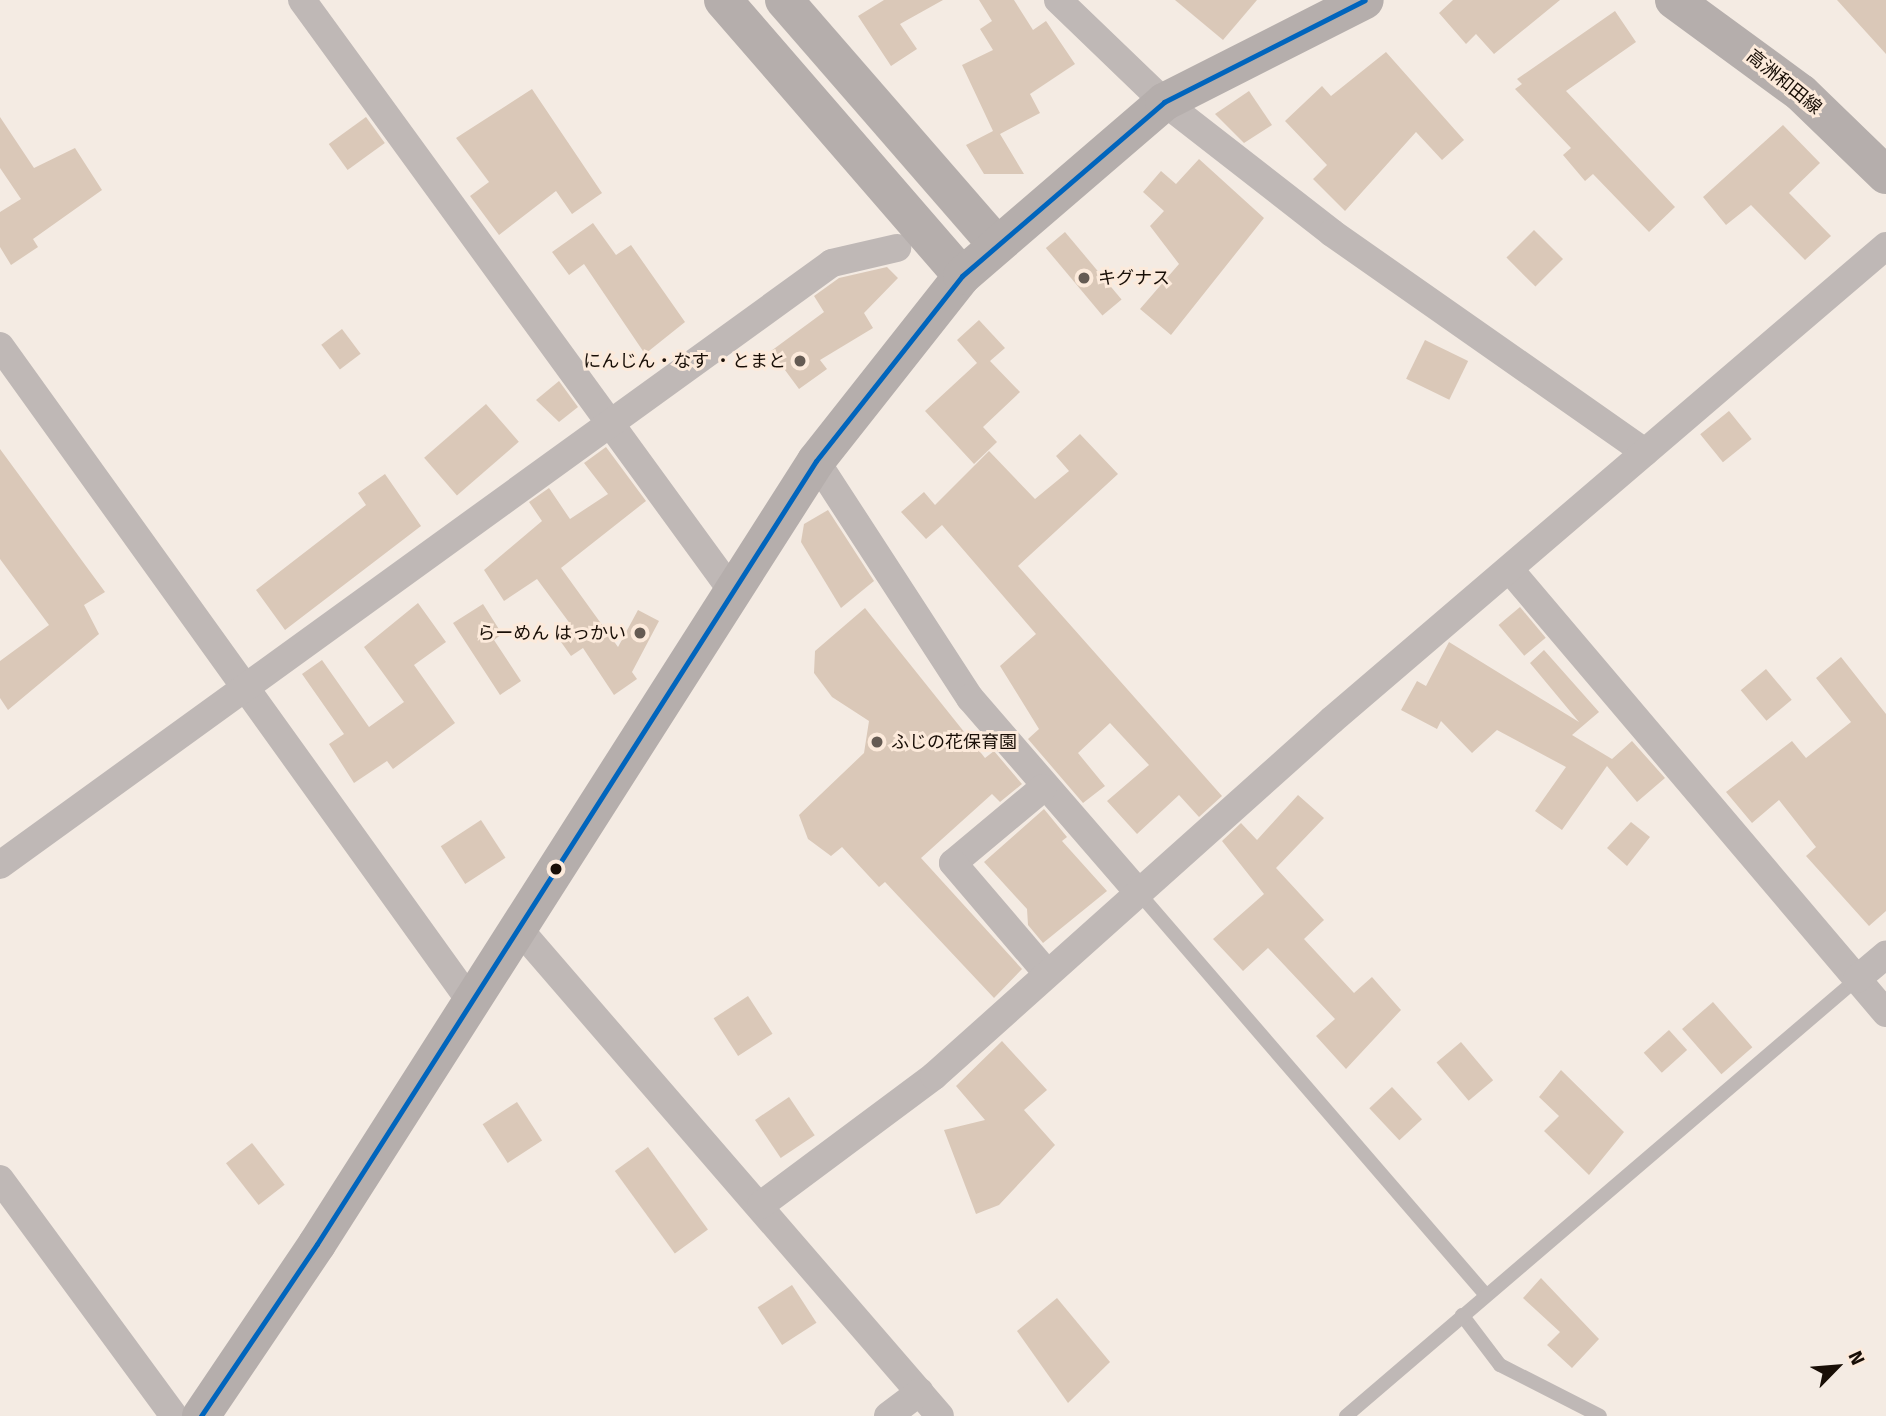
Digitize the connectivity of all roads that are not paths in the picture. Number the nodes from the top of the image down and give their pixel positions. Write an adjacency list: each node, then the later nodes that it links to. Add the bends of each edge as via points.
1 (302, 0): 14 (street)
2 (723, 0): 12 (street)
3 (784, 0): 9 (street)
4 (1058, 0): 7 (street)
5 (1365, 0): 7 (street)
6 (1674, 0): 8 (street, 高洲和田線, via 1801,93)
7 (1164, 102): 9 (street); 15 (street, via 1332,233)
8 (1886, 175)
9 (997, 245): 12 (street)
10 (1886, 246): 15 (street)
11 (897, 248): 14 (street, via 832,263)
12 (962, 276): 16 (street)
13 (0, 346): 19 (street)
14 (608, 425): 18 (street); 19 (street)
15 (1645, 452): 17 (street)
16 (816, 461): 18 (street); 20 (street, via 970,698)
17 (1510, 570): 22 (street); 26 (street)
18 (732, 590): 23 (street)
19 (247, 687): 21 (street); 27 (street)
20 (1043, 788): 22 (street); 25 (street, via 953,863)
21 (0, 865)
22 (1138, 892): 25 (street); 31 (lane)
23 (518, 929): 27 (street); 30 (street)
24 (1886, 955): 26 (street)
25 (1045, 972): 30 (street, via 934,1076)
26 (1857, 979): 28 (street); 31 (lane)
27 (471, 1002): 35 (street)
28 (1886, 1013)
29 (0, 1180): 34 (street)
30 (761, 1205): 33 (street)
31 (1485, 1294): 32 (lane)
32 (1462, 1315): 38 (lane); 39 (lane, via 1500,1365)
33 (920, 1392): 36 (street); 37 (street)
34 (174, 1416)
35 (201, 1416)
36 (888, 1416)
37 (940, 1416)
38 (1346, 1416)
39 (1600, 1416)

